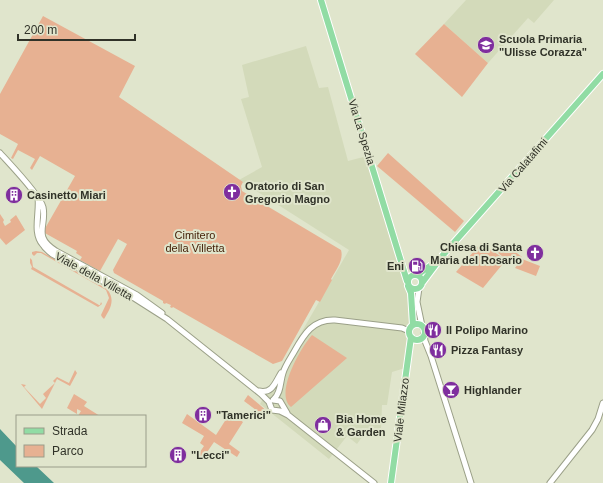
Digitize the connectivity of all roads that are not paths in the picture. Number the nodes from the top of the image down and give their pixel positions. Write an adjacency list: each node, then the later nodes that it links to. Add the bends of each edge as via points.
1 (321, 0): 5 (main road, Via La Spezia)
2 (603, 74): 4 (main road, Via Calatafimi)
3 (0, 153): 14 (street, Viale della Villetta, via 38,198 37,230 44,247 54,255 134,298 167,320)
4 (443, 256): 6 (main road, Via Calatafimi); 8 (main road, Via Calatafimi)
5 (403, 264): 6 (main road); 7 (main road, Via La Spezia)
6 (416, 275): 7 (main road, via 410,276); 8 (main road, via 421,278)
7 (408, 284): 8 (main road, via 412,289); 10 (main road, Via La Spezia, via 411,293)
8 (420, 286): 9 (street, via 417,302)
9 (422, 326): 10 (main road, via 418,324); 11 (main road)
10 (411, 331): 11 (main road, via 415,340); 12 (street, via 337,320 321,321 305,334); 22 (main road, Viale Milazzo)
11 (424, 334): 23 (street)
12 (285, 368): 13 (street); 14 (street, via 271,390)
13 (280, 388): 15 (street); 16 (street)
14 (259, 392): 15 (street, Viale della Villetta); 18 (street, Viale della Villetta)
15 (274, 399): 16 (street); 18 (street)
16 (281, 403): 19 (street, via 281,408); 20 (street)
17 (603, 403): 24 (street, via 598,419 588,436)
18 (270, 406): 19 (street, via 272,410)
19 (277, 411): 20 (street)
20 (289, 416): 21 (street)
21 (374, 483)
22 (391, 483)
23 (470, 483)
24 (550, 483)

